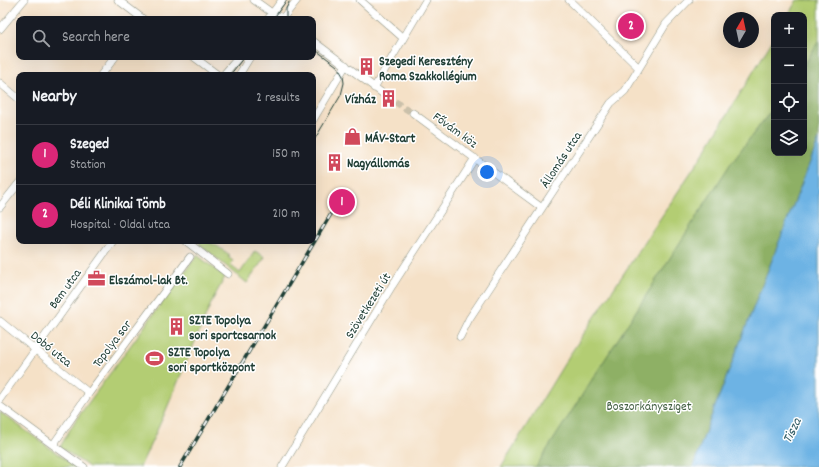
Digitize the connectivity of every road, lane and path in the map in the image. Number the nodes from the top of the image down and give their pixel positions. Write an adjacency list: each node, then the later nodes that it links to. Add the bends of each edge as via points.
1 (24, 0): 13 (street)
2 (118, 0): 10 (street)
3 (254, 0): 11 (street)
4 (282, 0): 11 (street)
5 (297, 0): 12 (street)
6 (360, 0): 14 (street)
7 (426, 0): 14 (street)
8 (568, 0): 21 (street)
9 (689, 0): 21 (street, Állomás utca, via 666,24)
10 (139, 16)
11 (270, 16)
12 (285, 16)
13 (0, 29)
14 (403, 38): 27 (street)
15 (316, 43): 20 (street)
16 (113, 60): 22 (street)
17 (199, 60): 23 (street)
18 (236, 60): 24 (street)
19 (248, 60): 25 (street)
20 (346, 65): 27 (street); 31 (street)
21 (639, 68): 35 (street, Állomás utca, via 625,91 612,103)
22 (103, 72)
23 (219, 72)
24 (224, 72)
25 (241, 72)
26 (0, 83): 28 (street)
27 (374, 88): 29 (street)
28 (16, 96)
29 (386, 96)
30 (413, 113): 32 (street, Fővám köz)
31 (316, 115)
32 (475, 158): 35 (street, Fővám köz); 48 (street, Szövetkezeti út, via 392,286)
33 (16, 187): 34 (street)
34 (0, 208)
35 (542, 208): 41 (street, Állomás utca, via 469,319)
36 (110, 244): 42 (street, Bem utca)
37 (190, 244): 39 (street)
38 (190, 257): 43 (street, Topolya sor)
39 (228, 274)
40 (0, 321): 42 (street, Dobó utca)
41 (460, 337)
42 (35, 348): 43 (street, Dobó utca); 44 (street, Bem utca)
43 (89, 393): 46 (street, Topolya sor)
44 (0, 399)
45 (0, 406): 46 (street)
46 (54, 445): 47 (street)
47 (84, 467)
48 (282, 467)

